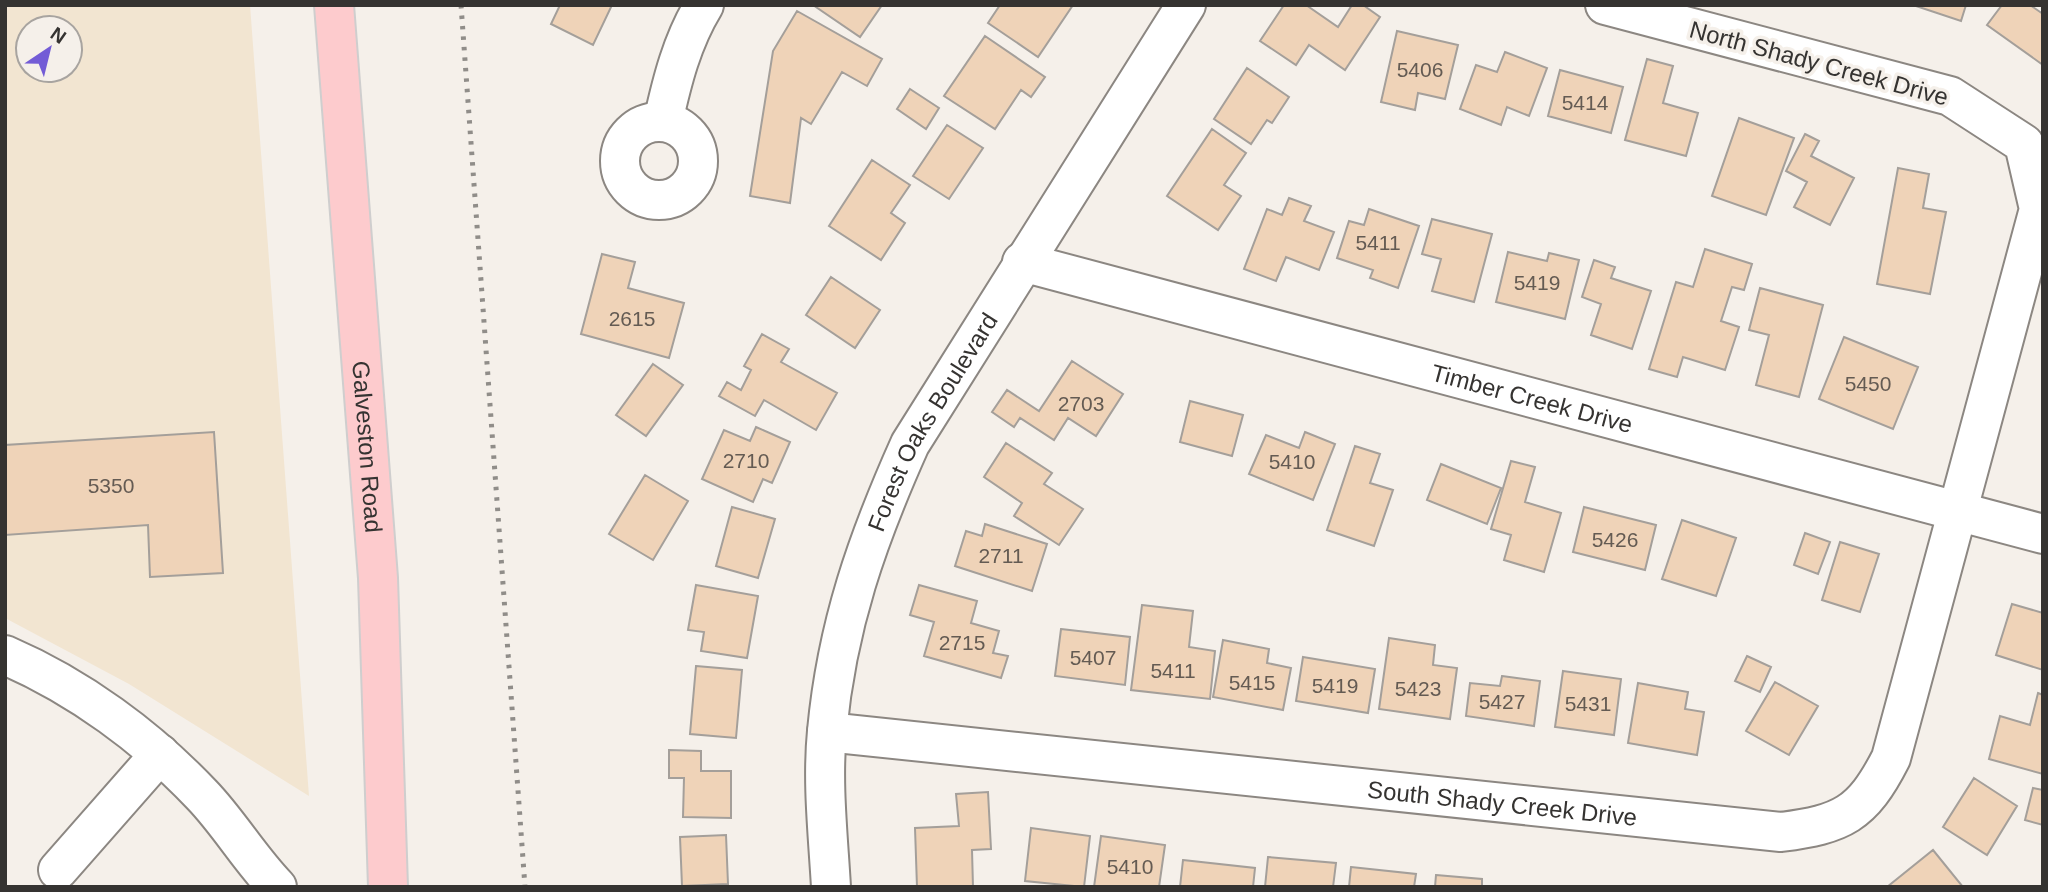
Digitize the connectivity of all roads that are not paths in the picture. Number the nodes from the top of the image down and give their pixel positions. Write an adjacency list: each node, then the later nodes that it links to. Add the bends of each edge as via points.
1 (334, 5): 14 (main road, Galveston Road, via 378,578)
2 (704, 5): 5 (street, via 674,72)
3 (1186, 5): 6 (street, Forest Oaks Boulevard)
4 (1605, 5): 7 (street, North Shady Creek Drive, via 1950,96 2024,144 2039,209)
5 (663, 122)
6 (1022, 262): 7 (street, Timber Creek Drive); 10 (street, Forest Oaks Boulevard, via 910,444 875,522 851,592)
7 (1960, 510): 8 (street, Timber Creek Drive); 10 (street, South Shady Creek Drive, via 1891,758 1876,788 1851,812 1826,826 1781,832)
8 (2043, 534)
9 (5, 655): 11 (street, via 79,695)
10 (827, 732): 15 (street, Forest Oaks Boulevard)
11 (160, 754): 12 (street); 13 (street, via 204,796)
12 (58, 870)
13 (277, 887)
14 (388, 887)
15 (831, 887)

